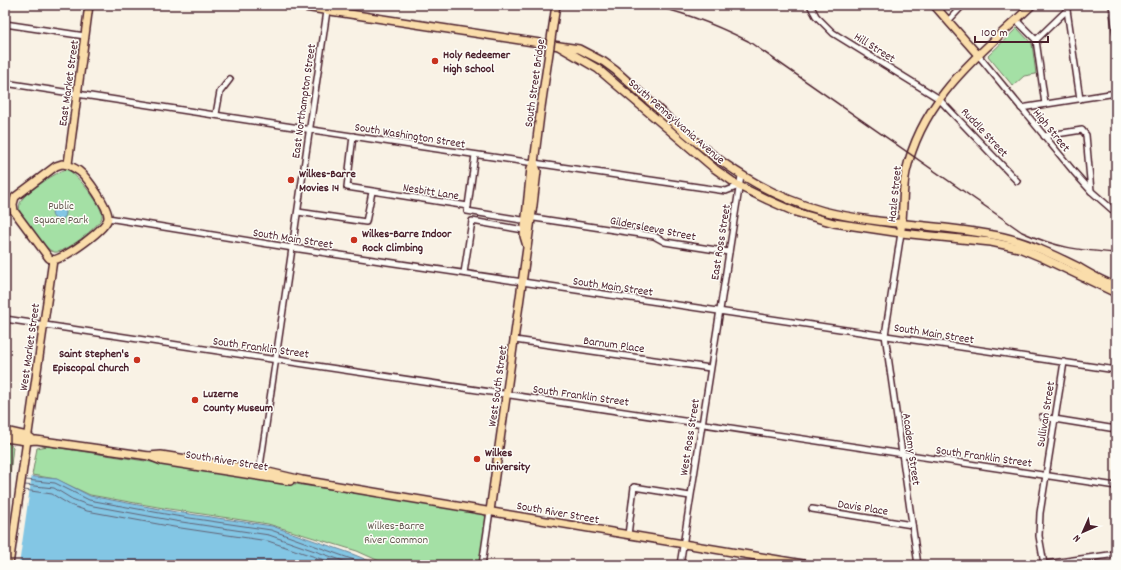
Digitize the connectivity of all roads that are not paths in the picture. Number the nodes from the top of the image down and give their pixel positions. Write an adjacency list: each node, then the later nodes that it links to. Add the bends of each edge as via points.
1 (89, 5): 14 (main road, East Market Street)
2 (291, 5): 9 (main road, South Pennsylvania Avenue)
3 (556, 5): 31 (main road, South Street Bridge, bridge)
4 (810, 5): 22 (street, Hill Street, via 816,16 833,33)
5 (934, 5): 11 (main road)
6 (964, 5): 11 (street)
7 (1032, 5): 10 (main road, Hazle Street)
8 (1112, 5): 13 (street)
9 (328, 8): 16 (main road, South Pennsylvania Avenue); 27 (street, East Northampton Street)
10 (1016, 20): 15 (street); 17 (main road, Hazle Street)
11 (948, 21): 17 (main road)
12 (5, 24): 14 (street)
13 (1116, 33)
14 (85, 36): 21 (main road, East Market Street)
15 (1036, 40): 23 (street, via 1067,10); 24 (street)
16 (558, 46): 33 (main road, South Pennsylvania Avenue, via 579,49 604,62 697,144); 35 (main road, South Pennsylvania Avenue, via 598,69 698,156)
17 (978, 55): 22 (main road, Hazle Street); 25 (street, High Street)
18 (230, 80): 26 (street, via 220,92)
19 (5, 83): 21 (street, South Washington Street)
20 (1116, 93): 23 (street)
21 (78, 94): 26 (street, South Washington Street); 32 (main road, East Market Street)
22 (938, 98): 34 (street, Ruddle Street); 45 (main road, Hazle Street, via 921,126 905,174)
23 (1080, 99): 24 (street)
24 (1045, 104): 25 (street)
25 (1021, 108): 29 (street, High Street)
26 (216, 114): 27 (street, South Washington Street)
27 (310, 129): 28 (street, South Washington Street); 41 (street, East Northampton Street)
28 (353, 136): 30 (street, South Washington Street); 37 (street, Nesbitt Lane, via 347,187)
29 (1044, 136): 36 (street, High Street); 36 (street, via 1082,130 1086,135)
30 (475, 155): 31 (street, South Washington Street); 40 (street)
31 (534, 163): 35 (street, South Washington Street, via 726,191); 44 (main road, South Street Bridge, via 531,168)
32 (68, 164): 39 (main road, via 56,166 15,198); 43 (main road, via 79,171 102,201)
33 (741, 176): 35 (street, East Ross Street); 45 (main road, South Pennsylvania Avenue, via 789,200 823,211)
34 (1017, 181)
35 (739, 186): 47 (main road, South Pennsylvania Avenue, via 795,212 834,223); 50 (street, East Ross Street)
36 (1091, 191): 42 (street, High Street)
37 (372, 192): 40 (street, Nesbitt Lane); 41 (street, via 366,222)
38 (5, 203): 39 (street)
39 (13, 204): 51 (main road, via 14,211)
40 (468, 206): 44 (street, Nesbitt Lane, via 467,211)
41 (298, 212): 49 (street, East Northampton Street)
42 (1116, 213)
43 (108, 218): 49 (street, South Main Street); 51 (main road, via 104,226 64,256)
44 (528, 219): 46 (main road); 48 (main road); 50 (street, Gildersleeve Street, via 652,236 665,242)
45 (902, 224): 47 (main road, Hazle Street); 54 (main road, South Pennsylvania Avenue, via 1003,237 1026,244)
46 (524, 230): 48 (main road); 52 (street, via 472,221)
47 (900, 233): 55 (main road, South Pennsylvania Avenue, via 992,242 1019,248); 59 (street, Hazle Street)
48 (527, 246): 53 (main road, West South Street)
49 (293, 248): 52 (street, South Main Street); 61 (street, East Northampton Street)
50 (729, 252): 56 (street, East Ross Street)
51 (53, 260): 58 (main road, West Market Street)
52 (464, 273): 53 (street, South Main Street)
53 (523, 282): 56 (street, South Main Street); 60 (main road, West South Street)
54 (1116, 286)
55 (1116, 293)
56 (719, 312): 59 (street, South Main Street); 63 (street, West Ross Street)
57 (5, 319): 58 (street, South Franklin Street)
58 (43, 325): 61 (street, South Franklin Street); 72 (main road, West Market Street)
59 (885, 335): 62 (street, South Main Street); 73 (street, Academy Street)
60 (515, 340): 63 (street, Barnum Place); 65 (main road, West South Street)
61 (275, 359): 65 (street, South Franklin Street); 74 (street, East Northampton Street)
62 (1064, 362): 64 (street, South Main Street); 67 (street, Sullivan Street)
63 (710, 368): 68 (street, West Ross Street)
64 (1116, 370)
65 (507, 394): 68 (street, South Franklin Street); 79 (main road, West South Street)
66 (1042, 417): 67 (street)
67 (1055, 420): 69 (street); 75 (street, Sullivan Street)
68 (702, 422): 73 (street, South Franklin Street); 77 (street, West Ross Street)
69 (1116, 429)
70 (5, 431): 72 (main road)
71 (5, 438): 72 (main road)
72 (29, 439): 74 (main road, South River Street, via 149,456 161,455); 84 (main road, West Market Street, via 23,461)
73 (902, 454): 75 (street, South Franklin Street); 80 (street, Academy Street)
74 (259, 473): 79 (main road, South River Street)
75 (1046, 475): 76 (street, South Franklin Street); 89 (street, Sullivan Street, via 1038,536)
76 (1116, 486)
77 (690, 496): 81 (street, via 634,487); 82 (street, West Ross Street)
78 (812, 509): 80 (street, Davis Place)
79 (490, 511): 81 (main road, South River Street); 85 (street, West South Street)
80 (912, 526): 88 (street, Academy Street)
81 (628, 535): 82 (main road, South River Street)
82 (683, 545): 86 (street, West Ross Street); 87 (main road, South River Street)
83 (1116, 554): 89 (street)
84 (9, 565)
85 (482, 565)
86 (680, 565)
87 (810, 565)
88 (918, 565)
89 (1041, 565)

